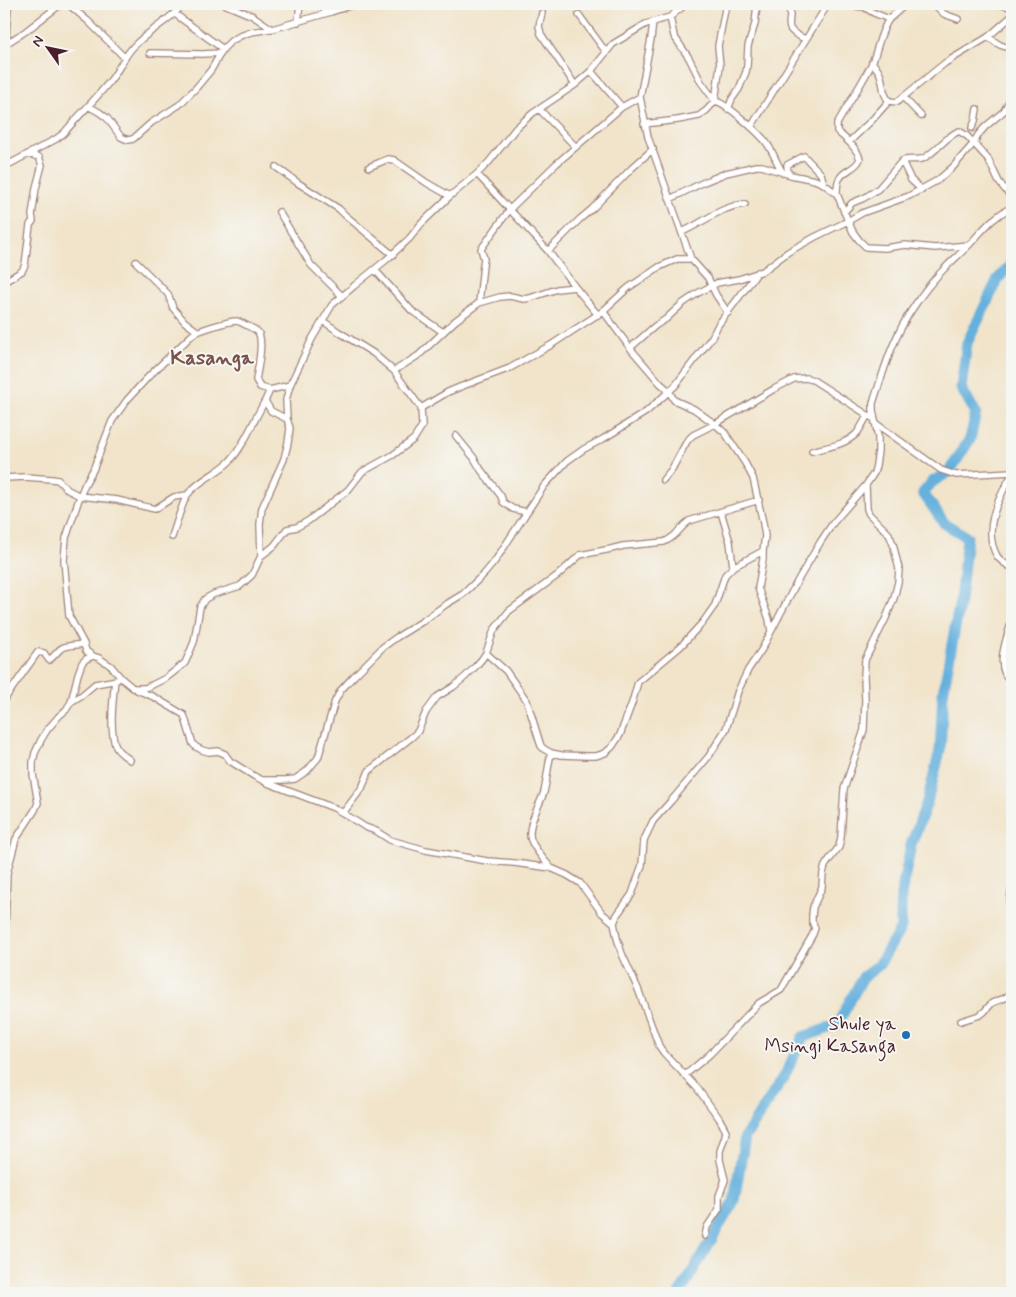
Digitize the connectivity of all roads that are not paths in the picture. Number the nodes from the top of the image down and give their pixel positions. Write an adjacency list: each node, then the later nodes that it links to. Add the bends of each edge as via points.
1 (6, 4): 33 (street)
2 (61, 4): 33 (street)
3 (68, 4): 38 (street)
4 (184, 4): 21 (street)
5 (224, 4): 30 (street, via 253,16)
6 (300, 4): 28 (street)
7 (327, 4): 22 (street)
8 (355, 4): 22 (street)
9 (675, 4): 23 (street)
10 (686, 4): 23 (street)
11 (726, 4): 45 (street, via 718,46 720,66)
12 (757, 4): 50 (street, via 748,47 748,66)
13 (789, 4): 32 (street, via 790,30)
14 (828, 4): 32 (street)
15 (839, 4): 26 (street, via 864,7)
16 (906, 4): 26 (street)
17 (934, 4): 27 (street, via 944,14)
18 (1000, 4): 19 (street)
19 (1012, 8)
20 (542, 13): 41 (street, via 541,34)
21 (174, 14): 35 (street); 38 (street, via 146,34)
22 (324, 14): 28 (street)
23 (673, 14): 29 (street); 45 (street, via 674,36)
24 (579, 15): 36 (street)
25 (1012, 16): 31 (street)
26 (889, 19): 39 (street)
27 (958, 19)
28 (298, 22): 30 (street)
29 (653, 22): 36 (street, via 629,33); 43 (street)
30 (270, 29): 35 (street, via 240,36)
31 (988, 37): 34 (street); 44 (street, via 944,63)
32 (805, 39): 54 (street)
33 (6, 43)
34 (1012, 49)
35 (222, 51): 37 (street); 47 (street, via 210,72 179,105 134,139 121,137 107,118)
36 (606, 52): 40 (street)
37 (150, 53)
38 (124, 57): 47 (street, via 111,80)
39 (872, 62): 46 (street, via 881,76 883,93); 58 (street, via 837,124 837,131)
40 (591, 71): 41 (street); 48 (street)
41 (575, 85): 49 (street)
42 (1012, 96): 56 (street, via 1004,112)
43 (640, 97): 48 (street); 53 (street)
44 (903, 97): 46 (street, via 897,102); 52 (street)
45 (715, 101): 50 (street); 53 (street, via 700,116)
46 (890, 101): 58 (street)
47 (88, 106): 62 (street, via 56,139)
48 (622, 107): 60 (street)
49 (539, 109): 60 (street); 70 (street, via 516,128)
50 (728, 109): 54 (street)
51 (978, 109): 55 (street)
52 (921, 116)
53 (644, 124): 61 (street)
54 (750, 127): 64 (street, via 766,142)
55 (972, 128): 56 (street); 57 (street)
56 (980, 133): 59 (street)
57 (969, 137): 59 (street); 63 (street, via 958,131 926,157)
58 (848, 142): 73 (street, via 859,154 860,161 839,179)
59 (974, 143): 72 (street, via 948,172); 75 (street)
60 (576, 146): 79 (street)
61 (653, 148): 76 (street); 85 (street)
62 (28, 154): 66 (street); 91 (street, via 39,158 42,165 25,265 22,271)
63 (902, 161): 72 (street, via 911,180); 81 (street, via 878,189 852,203)
64 (778, 165): 65 (street); 69 (street)
65 (787, 165): 69 (street); 71 (street, via 804,156 820,174)
66 (4, 167)
67 (369, 167): 74 (street, via 388,159 394,160)
68 (276, 168): 86 (street, via 339,209)
69 (785, 173): 71 (street); 76 (street, via 756,166 741,169)
70 (477, 174): 74 (street); 79 (street)
71 (824, 184): 73 (street)
72 (922, 190): 82 (street)
73 (837, 194): 81 (street)
74 (450, 196): 86 (street)
75 (1012, 198)
76 (670, 199): 83 (street)
77 (745, 204): 83 (street, via 708,216)
78 (1012, 207): 84 (street, via 988,223)
79 (510, 209): 85 (street); 95 (street, via 482,249)
80 (279, 212): 94 (street, via 311,265)
81 (844, 212): 82 (street)
82 (848, 221): 84 (street, via 859,240 870,248); 90 (street, via 788,252)
83 (682, 232): 87 (street)
84 (969, 245): 110 (street, via 943,270 903,324 873,403)
85 (548, 251): 93 (street)
86 (392, 254): 89 (street)
87 (691, 258): 92 (street); 96 (street, via 677,259 653,270)
88 (136, 262): 99 (street, via 168,294 173,308 185,322)
89 (375, 270): 94 (street); 100 (street, via 412,311)
90 (758, 272): 92 (street); 97 (street)
91 (4, 282)
92 (712, 286): 97 (street); 101 (street, via 682,304)
93 (575, 288): 95 (street, via 557,289 524,299 510,296); 96 (street)
94 (342, 296): 98 (street, via 332,305)
95 (479, 303): 100 (street)
96 (600, 313): 101 (street); 107 (street, via 510,368 448,392)
97 (728, 313): 105 (street, via 683,377)
98 (323, 321): 102 (street, via 373,353); 103 (street)
99 (197, 331): 104 (street, via 239,321 258,332 262,342 256,380 260,387); 119 (street, via 149,376 120,409)
100 (442, 332): 102 (street, via 419,355)
101 (630, 348): 105 (street)
102 (394, 371): 107 (street)
103 (290, 385): 104 (street); 109 (street, via 286,400)
104 (270, 390): 106 (street)
105 (669, 391): 111 (street, via 674,400); 121 (street, via 646,412 567,461 544,486)
106 (265, 401): 109 (street, via 271,411); 118 (street, via 230,461)
107 (421, 408): 125 (street, via 422,426 414,439 362,472 348,490 308,521 287,529)
108 (868, 415): 110 (street); 111 (street, via 813,380 800,378 774,389); 113 (street, via 857,433 849,439)
109 (287, 419): 125 (street, via 290,428 286,454 261,513)
110 (874, 421): 114 (street, via 941,470 956,475); 117 (street, via 878,437 877,459 874,473)
111 (715, 424): 116 (street, via 690,437); 120 (street, via 745,463)
112 (456, 436): 121 (street, via 503,502 513,509)
113 (812, 451)
114 (1012, 474): 127 (street, via 992,521 992,542 998,558)
115 (4, 478): 119 (street, via 25,476 58,480)
116 (662, 480)
117 (866, 485): 129 (street, via 821,541); 149 (street, via 869,514 889,534 893,544 898,582 886,618 865,660 864,730 844,789 839,848 825,866 822,887 813,907 815,928 781,990 759,1003)
118 (186, 495): 119 (street, via 174,497 155,509); 123 (street)
119 (80, 496): 130 (street, via 66,538 64,560 69,616)
120 (759, 500): 122 (street); 124 (street, via 765,536)
121 (527, 512): 140 (street, via 485,573 462,594 383,647 342,690 314,764 295,779)
122 (721, 512): 126 (street, via 730,542); 131 (street, via 688,521 664,542 580,554 558,576 509,611 494,630)
123 (172, 537)
124 (763, 551): 126 (street); 129 (street, via 758,588)
125 (261, 556): 135 (street, via 252,575 244,582 205,599 200,607 194,642 184,663 152,686)
126 (733, 568): 138 (street, via 726,575 715,606 703,622 680,647 638,682 620,734 612,747 596,756)
127 (1012, 568)
128 (1012, 620): 134 (street, via 1002,662 1006,676)
129 (771, 631): 144 (street, via 744,676 726,729 709,756 653,821 644,840 642,865 632,894)
130 (84, 644): 132 (street, via 86,651); 136 (street, via 63,647 50,660 38,652)
131 (486, 653): 138 (street, via 514,680 526,702 541,746); 141 (street, via 464,678 437,697 418,731 369,771 362,788)
132 (93, 656): 133 (street, via 110,666); 137 (street, via 82,663)
133 (118, 679): 135 (street); 137 (street, via 95,684); 139 (street, via 112,715 114,740 116,749)
134 (1012, 682)
135 (132, 688): 140 (street, via 184,715 196,747 206,751 218,750)
136 (4, 700)
137 (71, 702): 146 (street, via 47,730 35,753 33,774 38,802 16,839 7,873)
138 (551, 754): 142 (street, via 530,832 531,839)
139 (130, 760)
140 (262, 780): 141 (street)
141 (343, 813): 142 (street, via 390,840 426,850)
142 (551, 868): 144 (street, via 580,883 602,913)
143 (1012, 888): 145 (street, via 1009,926)
144 (614, 923): 149 (street, via 622,954 659,1046)
145 (1012, 947)
146 (4, 957)
147 (1012, 993): 148 (street, via 992,1003 980,1015)
148 (961, 1021)
149 (685, 1075): 150 (street, via 726,1131 720,1151 725,1180 719,1196 719,1208)
150 (705, 1236)

